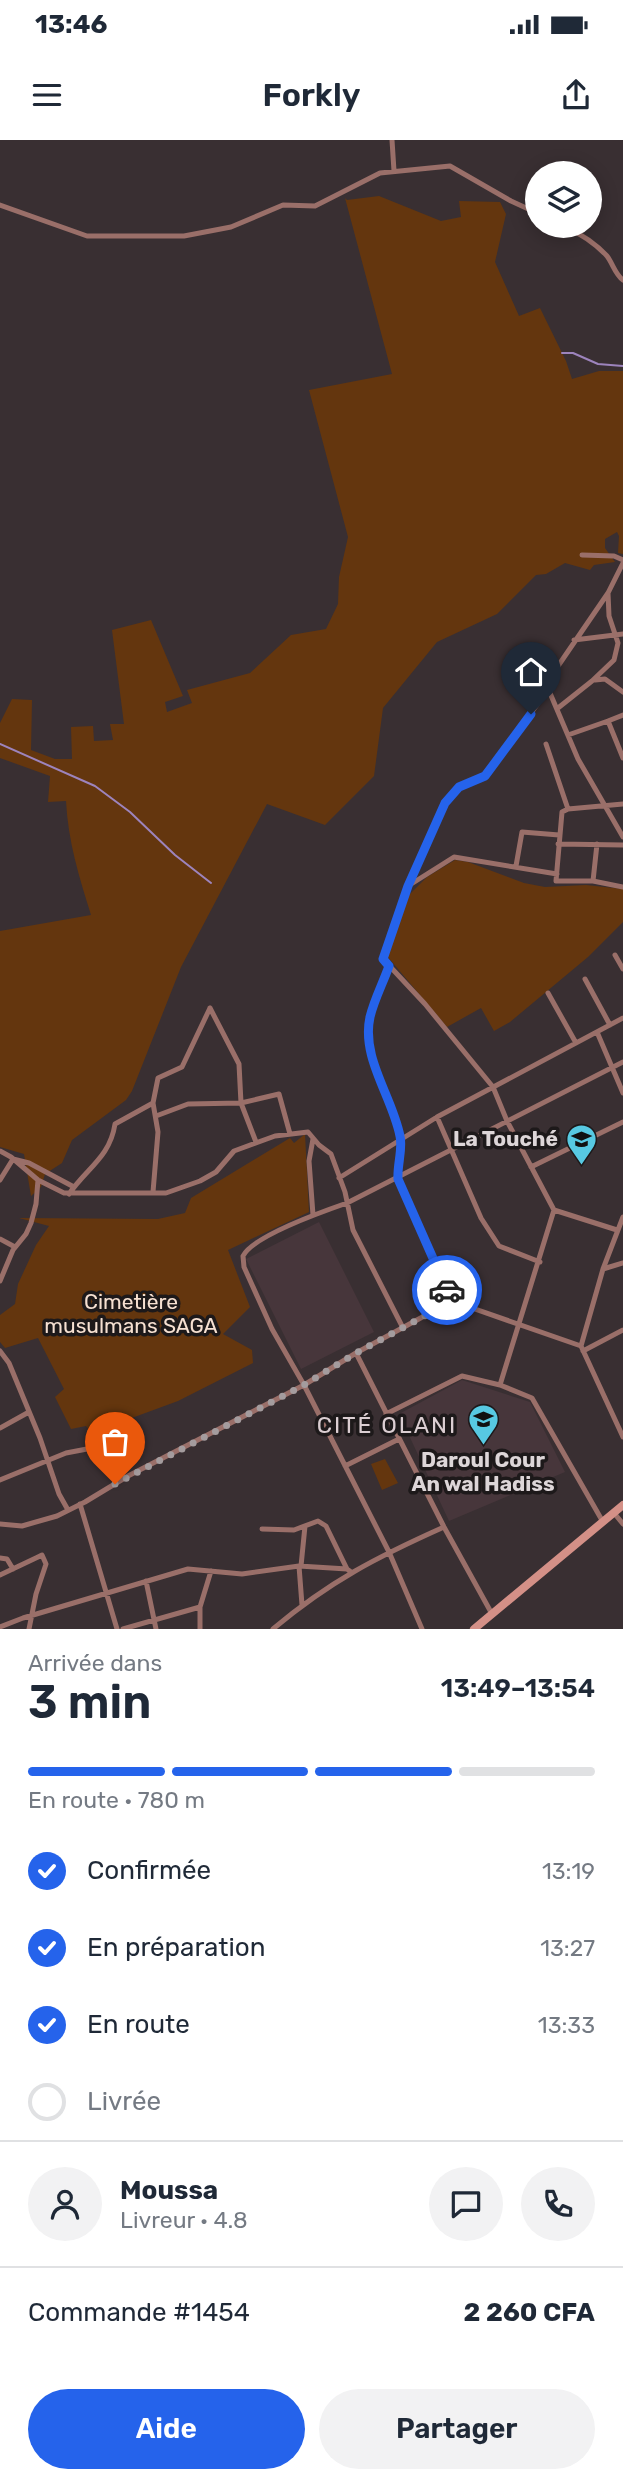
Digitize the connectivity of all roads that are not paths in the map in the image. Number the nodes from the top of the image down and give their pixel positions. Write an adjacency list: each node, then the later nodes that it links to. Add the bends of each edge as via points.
1 (392, 140): 2 (street)
2 (394, 171): 3 (street, via 374,176 315,206 283,205 231,228 184,236 87,236); 4 (street, via 452,166)
3 (0, 205)
4 (525, 207)
5 (585, 238): 6 (street, via 608,257)
6 (623, 280)
7 (582, 555): 8 (street, via 614,556)
8 (623, 561): 9 (street)
9 (608, 593): 11 (street); 12 (street)
10 (623, 634): 11 (street)
11 (615, 635): 12 (street); 13 (street, via 618,649 614,660)
12 (574, 640): 14 (street)
13 (592, 681): 15 (street, via 605,680); 16 (street)
14 (547, 686): 16 (street); 33 (street, via 485,776 450,795)
15 (623, 692)
16 (558, 708): 19 (street)
17 (623, 715): 18 (street)
18 (608, 721): 19 (street); 21 (street)
19 (568, 736): 23 (street)
20 (546, 744): 24 (street)
21 (623, 758)
22 (623, 804): 23 (street)
23 (603, 806): 24 (street); 26 (street)
24 (568, 808): 25 (street, via 562,812)
25 (559, 835): 27 (street); 30 (street, via 522,832)
26 (623, 837)
27 (558, 844): 28 (street); 31 (street)
28 (597, 845): 29 (street); 32 (street)
29 (623, 845)
30 (516, 866): 31 (street); 33 (street, via 454,857)
31 (557, 874): 32 (street, via 556,881)
32 (593, 881): 34 (street)
33 (408, 886): 36 (street, via 383,959)
34 (623, 887)
35 (615, 955): 37 (street)
36 (389, 966): 46 (street); 56 (street, via 370,1016 368,1040)
37 (623, 969)
38 (585, 979): 41 (street)
39 (548, 993): 43 (street)
40 (622, 1017): 41 (street)
41 (610, 1025): 42 (street)
42 (597, 1032): 43 (street); 45 (street)
43 (576, 1043): 46 (street)
44 (623, 1062): 45 (street)
45 (612, 1067): 47 (street); 52 (street)
46 (493, 1087): 51 (street); 52 (street)
47 (623, 1093)
48 (153, 1103): 49 (street, via 159,1078 182,1068 209,1008 239,1064); 50 (street); 66 (street, via 115,1124 106,1152)
49 (241, 1103): 50 (street, via 187,1104); 54 (street, via 279,1094); 57 (street)
50 (156, 1116): 67 (street)
51 (436, 1117): 56 (street); 58 (street)
52 (507, 1121): 58 (street); 61 (street)
53 (623, 1122): 61 (street)
54 (290, 1134): 55 (street, via 304,1131); 57 (street)
55 (313, 1139): 63 (street, via 331,1154); 71 (street)
56 (401, 1139): 62 (street); 63 (street)
57 (256, 1142): 67 (street, via 234,1151 216,1172 200,1181 166,1193)
58 (450, 1150): 62 (street); 76 (street, via 499,1246)
59 (0, 1151): 60 (street)
60 (13, 1159): 64 (street); 65 (street); 66 (street)
61 (531, 1167): 70 (street)
62 (398, 1177): 69 (street); 80 (street)
63 (339, 1178): 69 (street)
64 (0, 1180)
65 (38, 1180): 68 (street); 75 (street, via 35,1212)
66 (74, 1187): 68 (street)
67 (153, 1192): 68 (street)
68 (69, 1194)
69 (347, 1203): 71 (street); 82 (street, via 353,1230)
70 (554, 1210): 73 (street); 76 (street)
71 (313, 1215): 87 (street, via 255,1243 243,1259 272,1329)
72 (623, 1217): 73 (street)
73 (617, 1230): 78 (street)
74 (0, 1239): 75 (street)
75 (15, 1247): 79 (street)
76 (540, 1262): 81 (street)
77 (623, 1263): 78 (street)
78 (603, 1269): 84 (street)
79 (0, 1281)
80 (452, 1301): 81 (street); 82 (street)
81 (519, 1325): 84 (street); 88 (street)
82 (403, 1328): 86 (street)
83 (623, 1330): 84 (street)
84 (582, 1349): 92 (street)
85 (1, 1353): 89 (street)
86 (356, 1353): 87 (street); 90 (street)
87 (304, 1385): 95 (street); 97 (street)
88 (500, 1385): 90 (street, via 462,1376); 102 (street, via 532,1398)
89 (29, 1412): 91 (street); 94 (street)
90 (386, 1414): 93 (street)
91 (0, 1429)
92 (623, 1437)
93 (399, 1439): 95 (street); 106 (street)
94 (48, 1461): 96 (street); 97 (street, via 108,1445); 100 (street)
95 (345, 1466): 108 (street)
96 (0, 1480)
97 (115, 1484): 98 (street)
98 (80, 1504): 100 (street); 116 (street)
99 (623, 1505): 101 (main road)
100 (68, 1510): 103 (street, via 22,1526)
101 (614, 1513): 102 (main road); 104 (street)
102 (603, 1522): 119 (main road)
103 (0, 1524)
104 (623, 1524)
105 (305, 1526): 107 (street); 110 (street); 112 (street, via 323,1523)
106 (444, 1527): 108 (street); 119 (street)
107 (262, 1529)
108 (388, 1552): 112 (street); 129 (street)
109 (0, 1558): 111 (street)
110 (300, 1566): 112 (street); 113 (street, via 248,1573); 117 (street)
111 (13, 1569): 114 (street); 120 (street, via 41,1555 45,1558)
112 (349, 1570): 117 (street)
113 (211, 1571): 115 (street, via 188,1569); 118 (street)
114 (0, 1575)
115 (146, 1581): 116 (street); 121 (street)
116 (106, 1592): 120 (street); 124 (street)
117 (302, 1605): 128 (street)
118 (200, 1607): 121 (street); 127 (street)
119 (492, 1614): 130 (main road)
120 (31, 1616): 122 (street); 123 (street)
121 (153, 1621): 125 (street); 126 (street)
122 (0, 1627)
123 (29, 1629)
124 (117, 1629)
125 (123, 1629)
126 (156, 1629)
127 (200, 1629)
128 (273, 1629)
129 (422, 1629)
130 (474, 1629)

